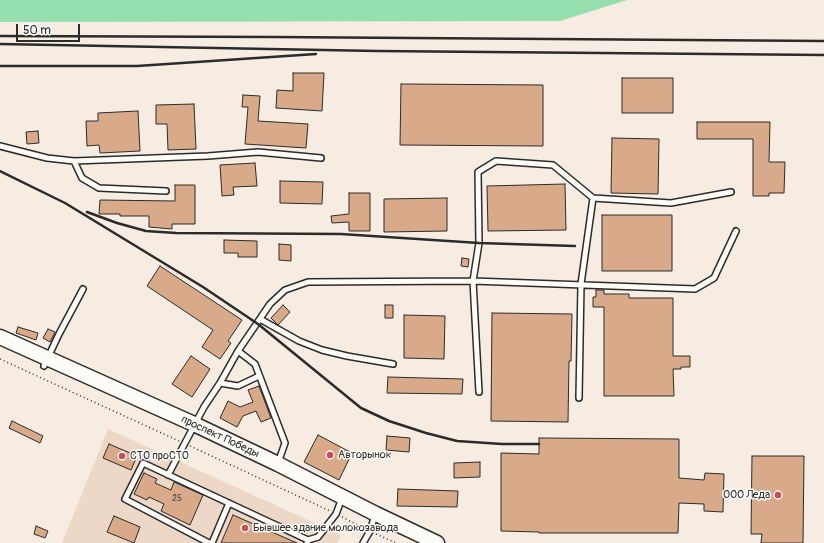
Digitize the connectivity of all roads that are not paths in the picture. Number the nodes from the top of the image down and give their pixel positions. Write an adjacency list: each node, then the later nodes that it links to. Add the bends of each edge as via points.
1 (0, 146): 3 (lane, via 47,158)
2 (321, 158): 3 (lane, via 258,152)
3 (74, 161): 4 (lane, via 82,178 99,188)
4 (166, 191)
5 (731, 192): 6 (lane, via 671,203)
6 (593, 198): 8 (lane, via 553,164 496,161 478,172 479,243); 9 (lane)
7 (736, 231): 9 (lane, via 714,278 695,289)
8 (473, 281): 9 (lane); 11 (lane, via 308,282 285,290 270,304); 19 (lane)
9 (581, 284): 20 (lane)
10 (83, 289): 15 (lane)
11 (260, 319): 14 (lane); 16 (lane, via 299,341 322,350)
12 (0, 337): 15 (main road, проспект Победы)
13 (0, 346): 15 (main road, проспект Победы)
14 (238, 352): 17 (lane, via 255,364); 18 (lane)
15 (46, 362): 21 (main road, проспект Победы)
16 (393, 364)
17 (259, 376): 18 (lane, via 238,386); 22 (lane, via 284,443)
18 (220, 383): 21 (lane)
19 (479, 392)
20 (579, 398)
21 (190, 433): 22 (main road, проспект Победы); 23 (lane); 25 (main road, проспект Победы)
22 (278, 464): 25 (main road, проспект Победы)
23 (168, 474): 24 (lane); 28 (lane, via 143,463 125,499)
24 (229, 503): 27 (lane); 28 (lane)
25 (339, 505): 26 (main road, проспект Победы); 27 (lane, via 318,537)
26 (373, 523): 29 (lane); 30 (main road, проспект Победы); 31 (main road, проспект Победы)
27 (307, 542)
28 (210, 543)
29 (363, 543)
30 (417, 543)
31 (437, 543)

